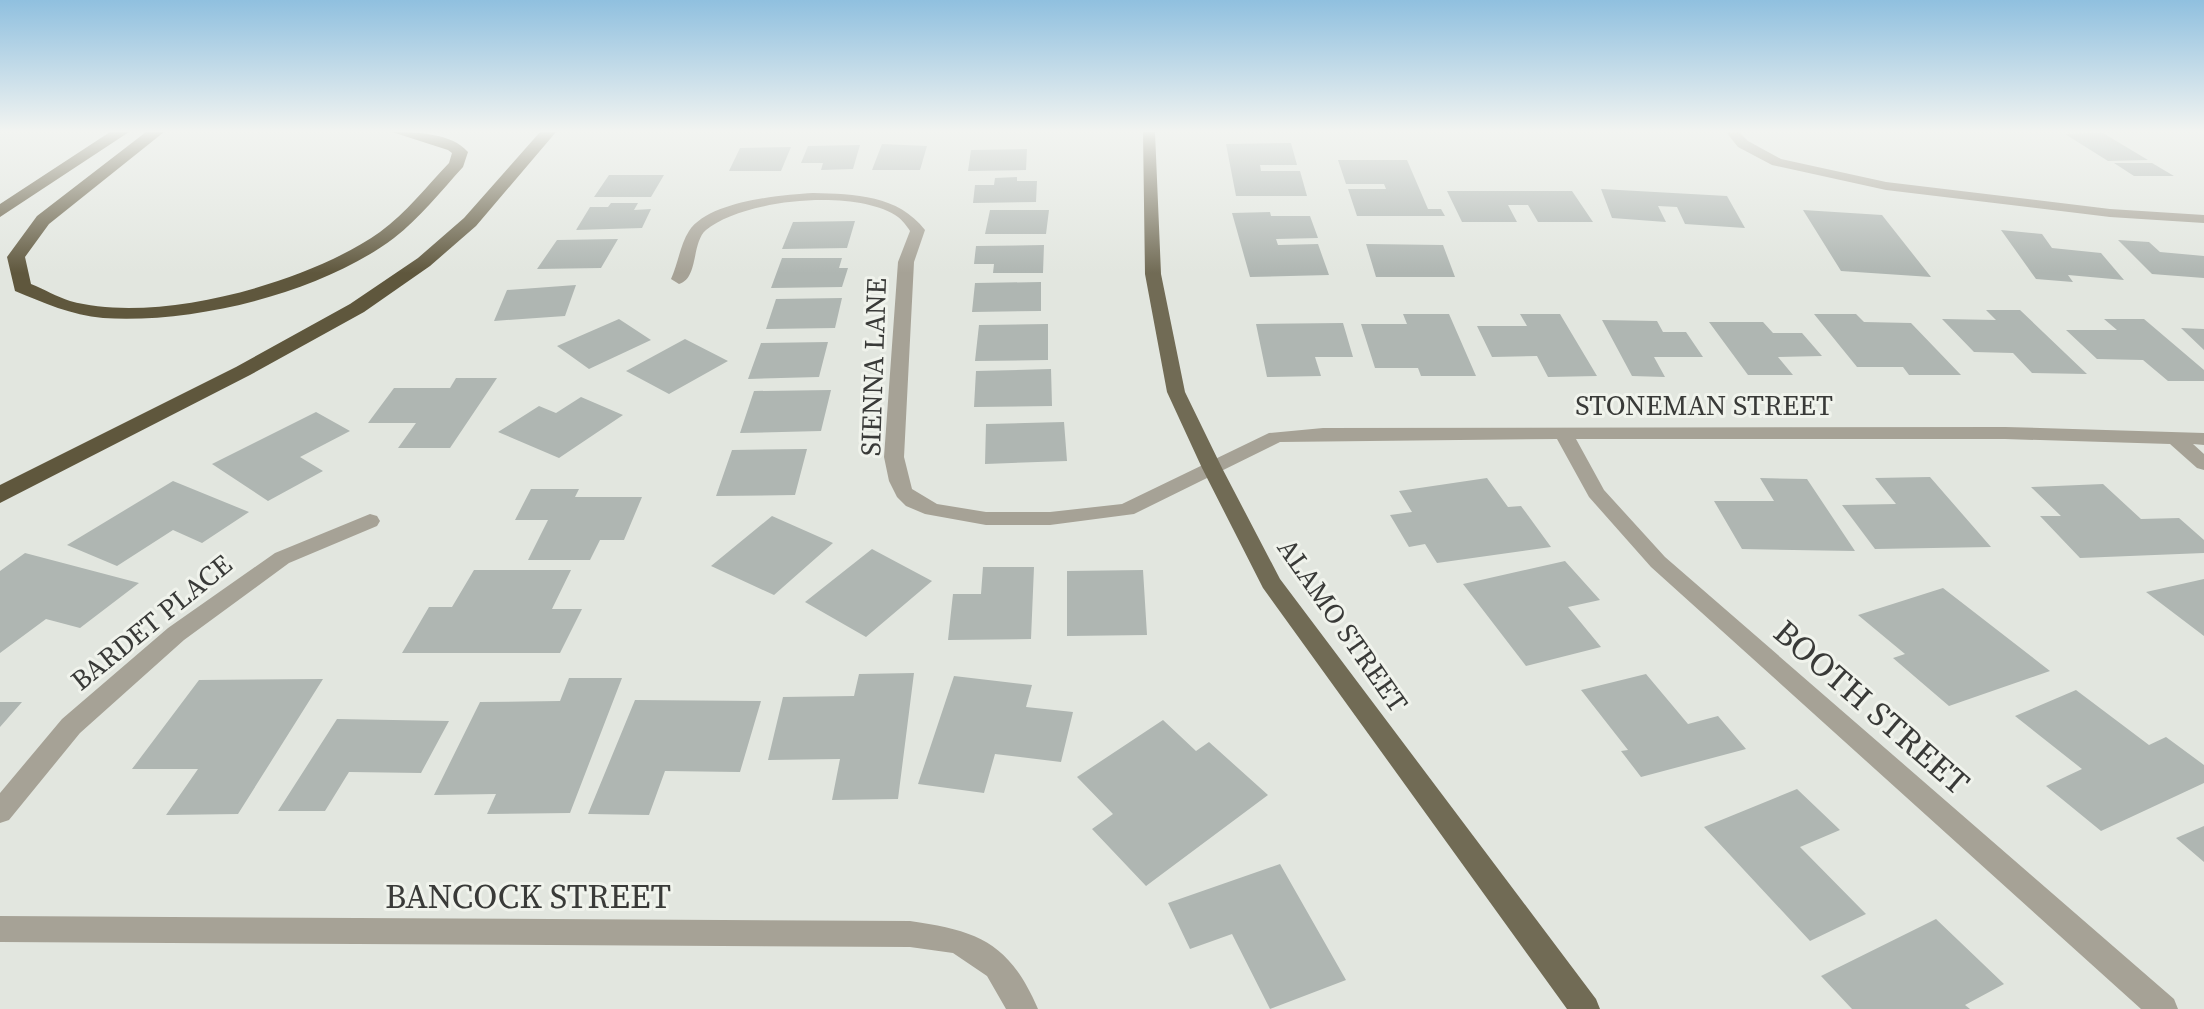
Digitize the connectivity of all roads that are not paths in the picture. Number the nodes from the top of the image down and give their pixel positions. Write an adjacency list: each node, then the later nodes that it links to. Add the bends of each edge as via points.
1 (50, 179): 7 (highway)
2 (96, 179): 3 (highway, via 43,220 16,257 22,287 67,306 103,311 220,302 310,276 387,236)
3 (442, 179)
4 (507, 179): 15 (highway, via 470,222 424,262 357,308)
5 (1150, 179): 14 (main road, ALAMO STREET, via 1153,274 1176,392)
6 (1855, 179): 8 (street, via 2110,213)
7 (0, 212)
8 (2204, 219)
9 (679, 279): 14 (street, SIENNA LANE, via 696,231 736,207 793,198 892,205 912,217 918,230 906,262 894,457 899,485 912,500 967,518 1105,515)
10 (1563, 433): 11 (street, STONEMAN STREET); 14 (street, STONEMAN STREET, via 1276,437); 21 (street, BOOTH STREET, via 1596,493 1658,562)
11 (2175, 438): 12 (street, STONEMAN STREET); 13 (street)
12 (2204, 439)
13 (2204, 464)
14 (1212, 468): 20 (main road, ALAMO STREET, via 1271,583)
15 (0, 495)
16 (370, 521): 17 (street, BARDET PLACE, via 282,558 176,634 71,726)
17 (0, 812)
18 (0, 929): 19 (street, BANCOCK STREET, via 910,934 958,941 997,966)
19 (1023, 1009)
20 (1585, 1009)
21 (2163, 1009)

